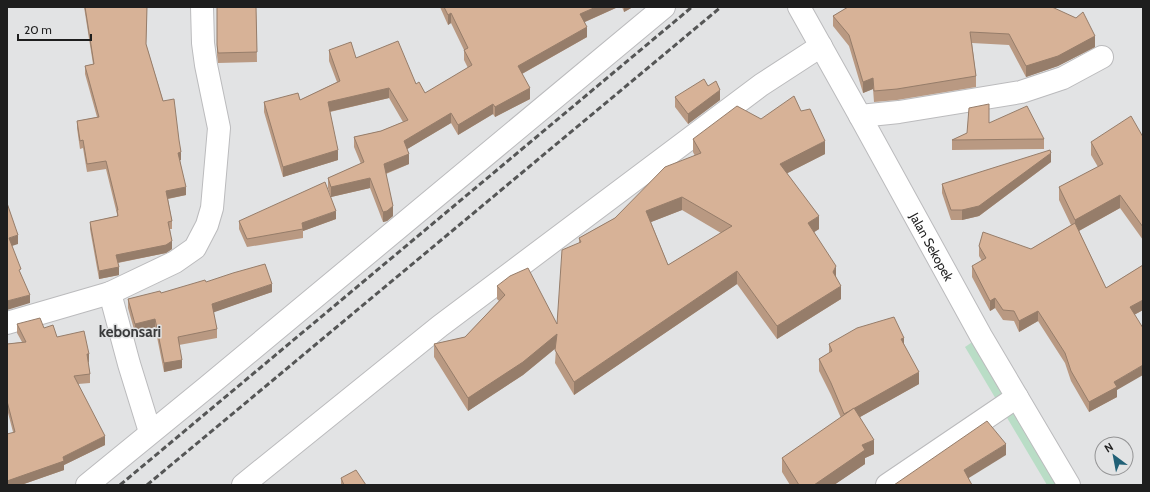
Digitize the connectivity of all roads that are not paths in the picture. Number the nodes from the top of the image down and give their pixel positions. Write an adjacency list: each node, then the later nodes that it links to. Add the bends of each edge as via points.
1 (202, 7): 7 (street, via 206,65 219,128 212,208 207,225 195,248 175,262)
2 (664, 7): 10 (street)
3 (799, 7): 4 (street, Jalan Sekopek)
4 (821, 46): 6 (street, Jalan Sekopek); 12 (street, via 761,85 440,326)
5 (1102, 57): 6 (street, via 1063,78 1021,92)
6 (860, 116): 9 (street, Jalan Sekopek, via 981,336)
7 (110, 293): 8 (street); 10 (street)
8 (7, 323)
9 (1017, 396): 13 (street); 14 (street, Jalan Sekopek)
10 (150, 432): 11 (street)
11 (86, 485)
12 (243, 485)
13 (887, 485)
14 (1069, 485)

